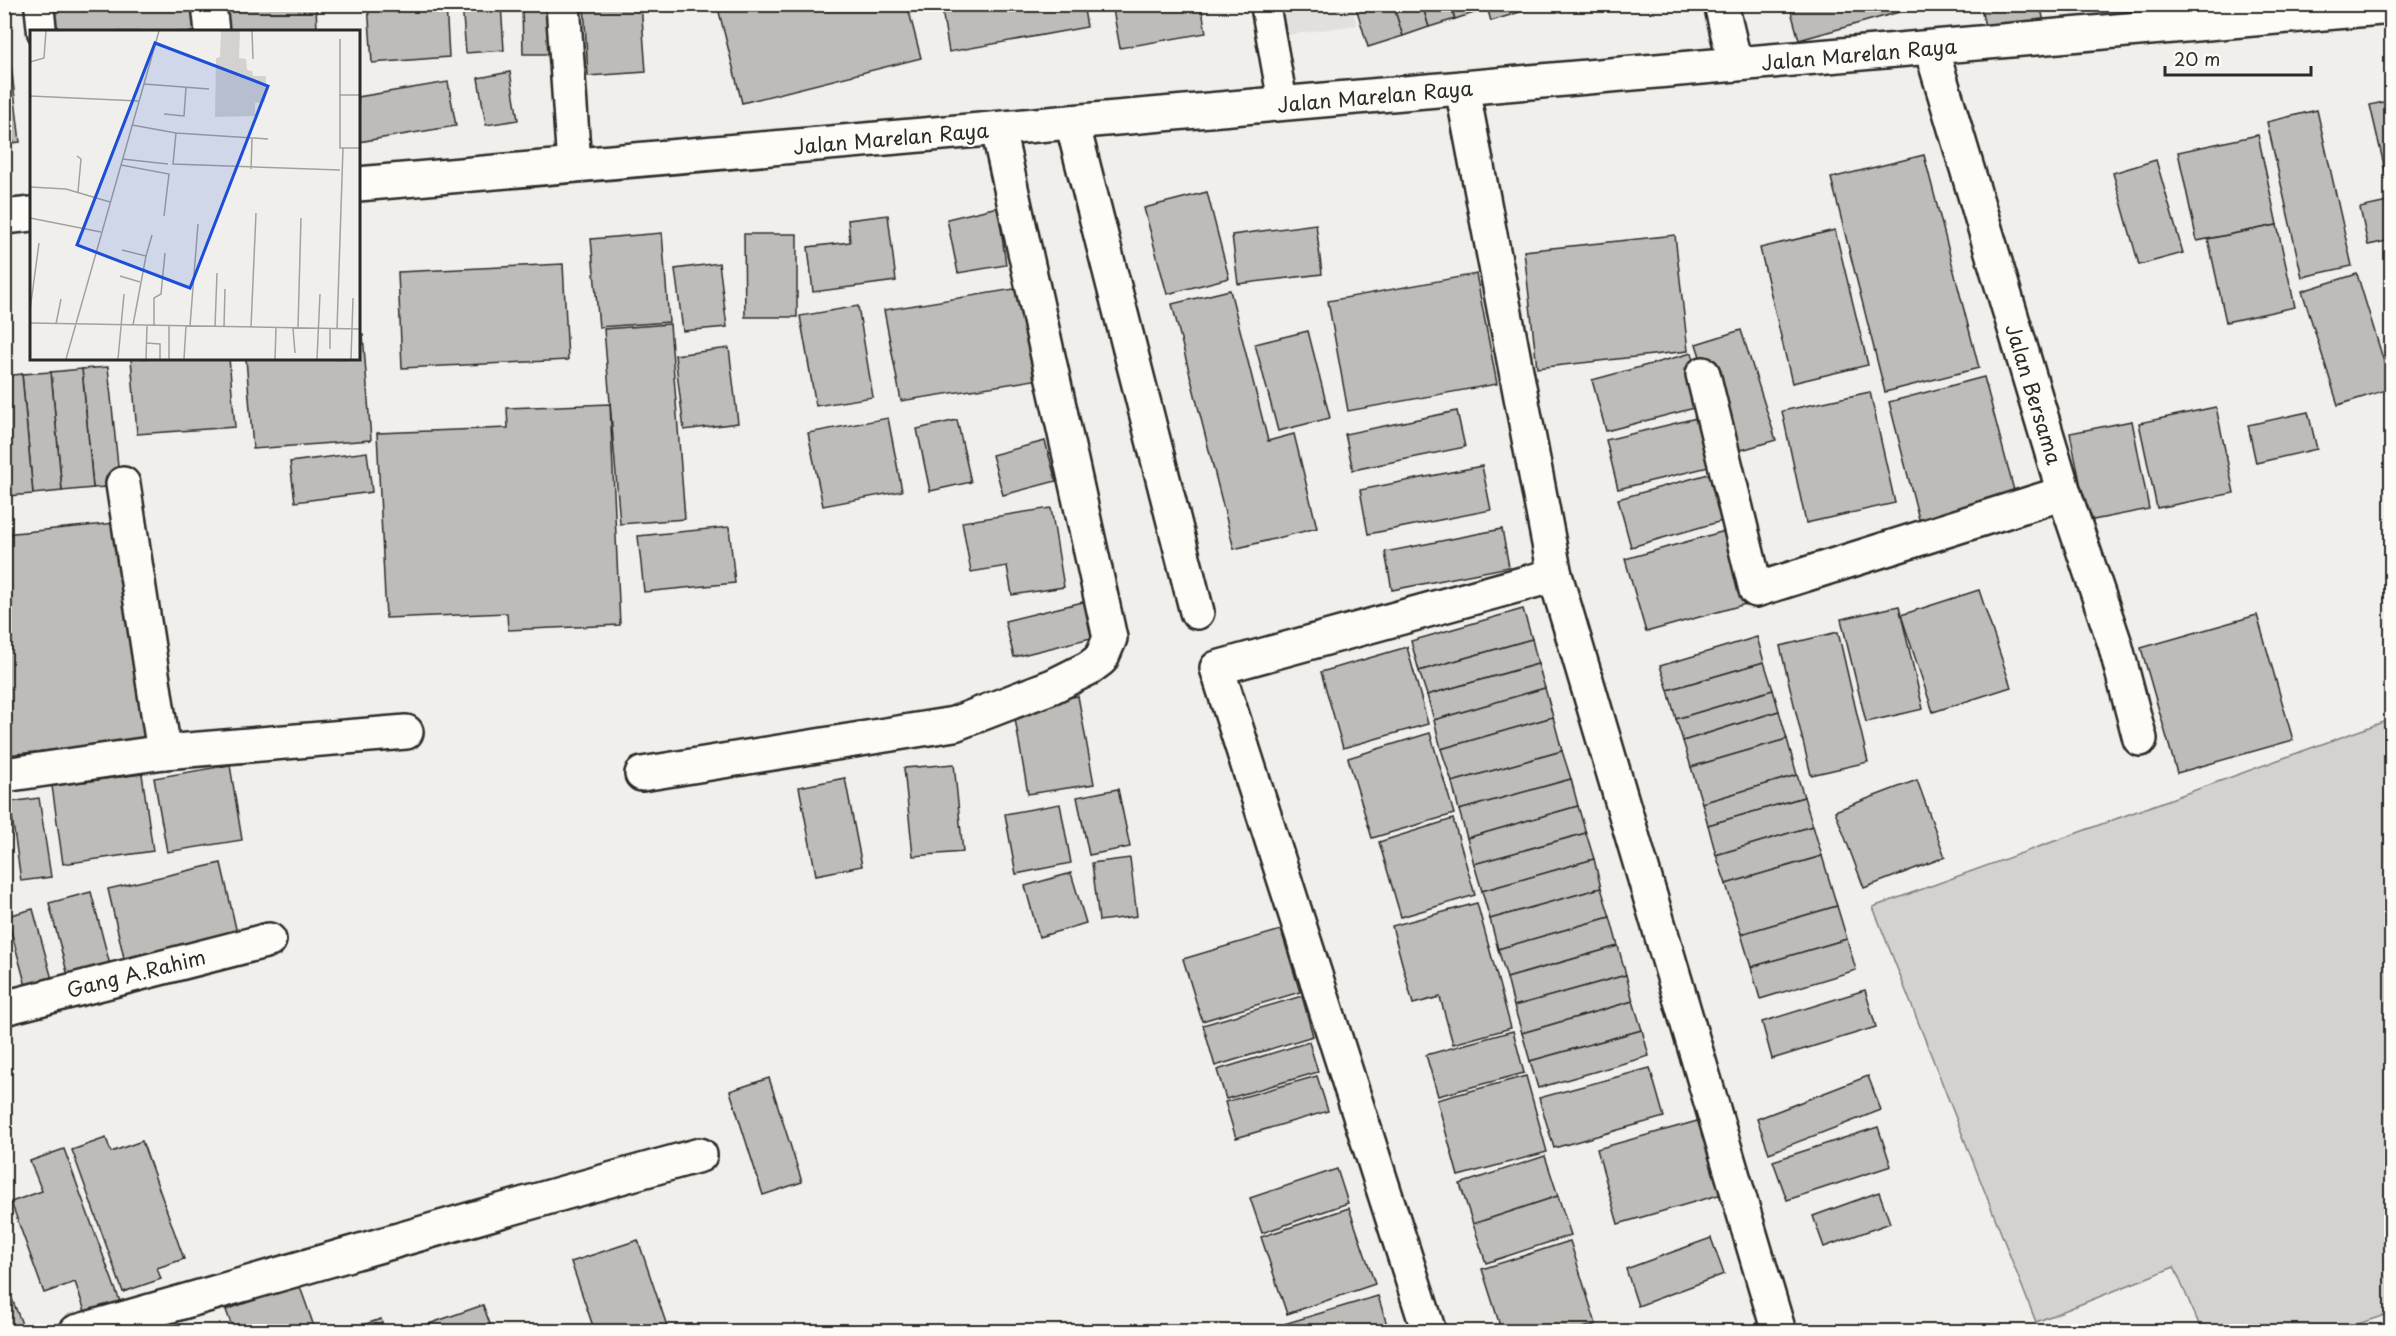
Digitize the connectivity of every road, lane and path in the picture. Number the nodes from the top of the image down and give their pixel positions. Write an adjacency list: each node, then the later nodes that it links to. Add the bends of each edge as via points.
1 (39, 4): 7 (lane)
2 (209, 4): 8 (street)
3 (563, 4): 15 (street)
4 (1265, 4): 12 (lane)
5 (1721, 4): 10 (street)
6 (2391, 8): 9 (street, Jalan Marelan Raya)
7 (42, 30)
8 (212, 30)
9 (1930, 48): 10 (street, Jalan Marelan Raya); 21 (street, Jalan Bersama)
10 (1735, 64): 11 (street, Jalan Marelan Raya)
11 (1462, 88): 12 (street, Jalan Marelan Raya); 22 (street)
12 (1283, 104): 13 (street, Jalan Marelan Raya)
13 (1072, 122): 14 (street, Jalan Marelan Raya); 23 (street)
14 (998, 129): 15 (street, Jalan Marelan Raya); 27 (street, via 1110,638 1101,659 1053,686 954,724)
15 (574, 165): 16 (street, Jalan Marelan Raya)
16 (360, 184)
17 (30, 214): 18 (street)
18 (4, 217)
19 (1703, 374): 21 (street, via 1756,590)
20 (123, 484): 26 (street)
21 (2064, 493): 25 (street, Jalan Bersama, via 2115,644)
22 (1555, 575): 33 (street, via 1217,668); 34 (street)
23 (1197, 612)
24 (406, 732): 26 (street)
25 (2140, 739)
26 (164, 752): 28 (street)
27 (642, 774)
28 (4, 775)
29 (269, 940): 30 (street, Gang A.Rahim)
30 (4, 1008)
31 (699, 1155): 32 (street)
32 (76, 1332)
33 (1429, 1332)
34 (1779, 1332)

